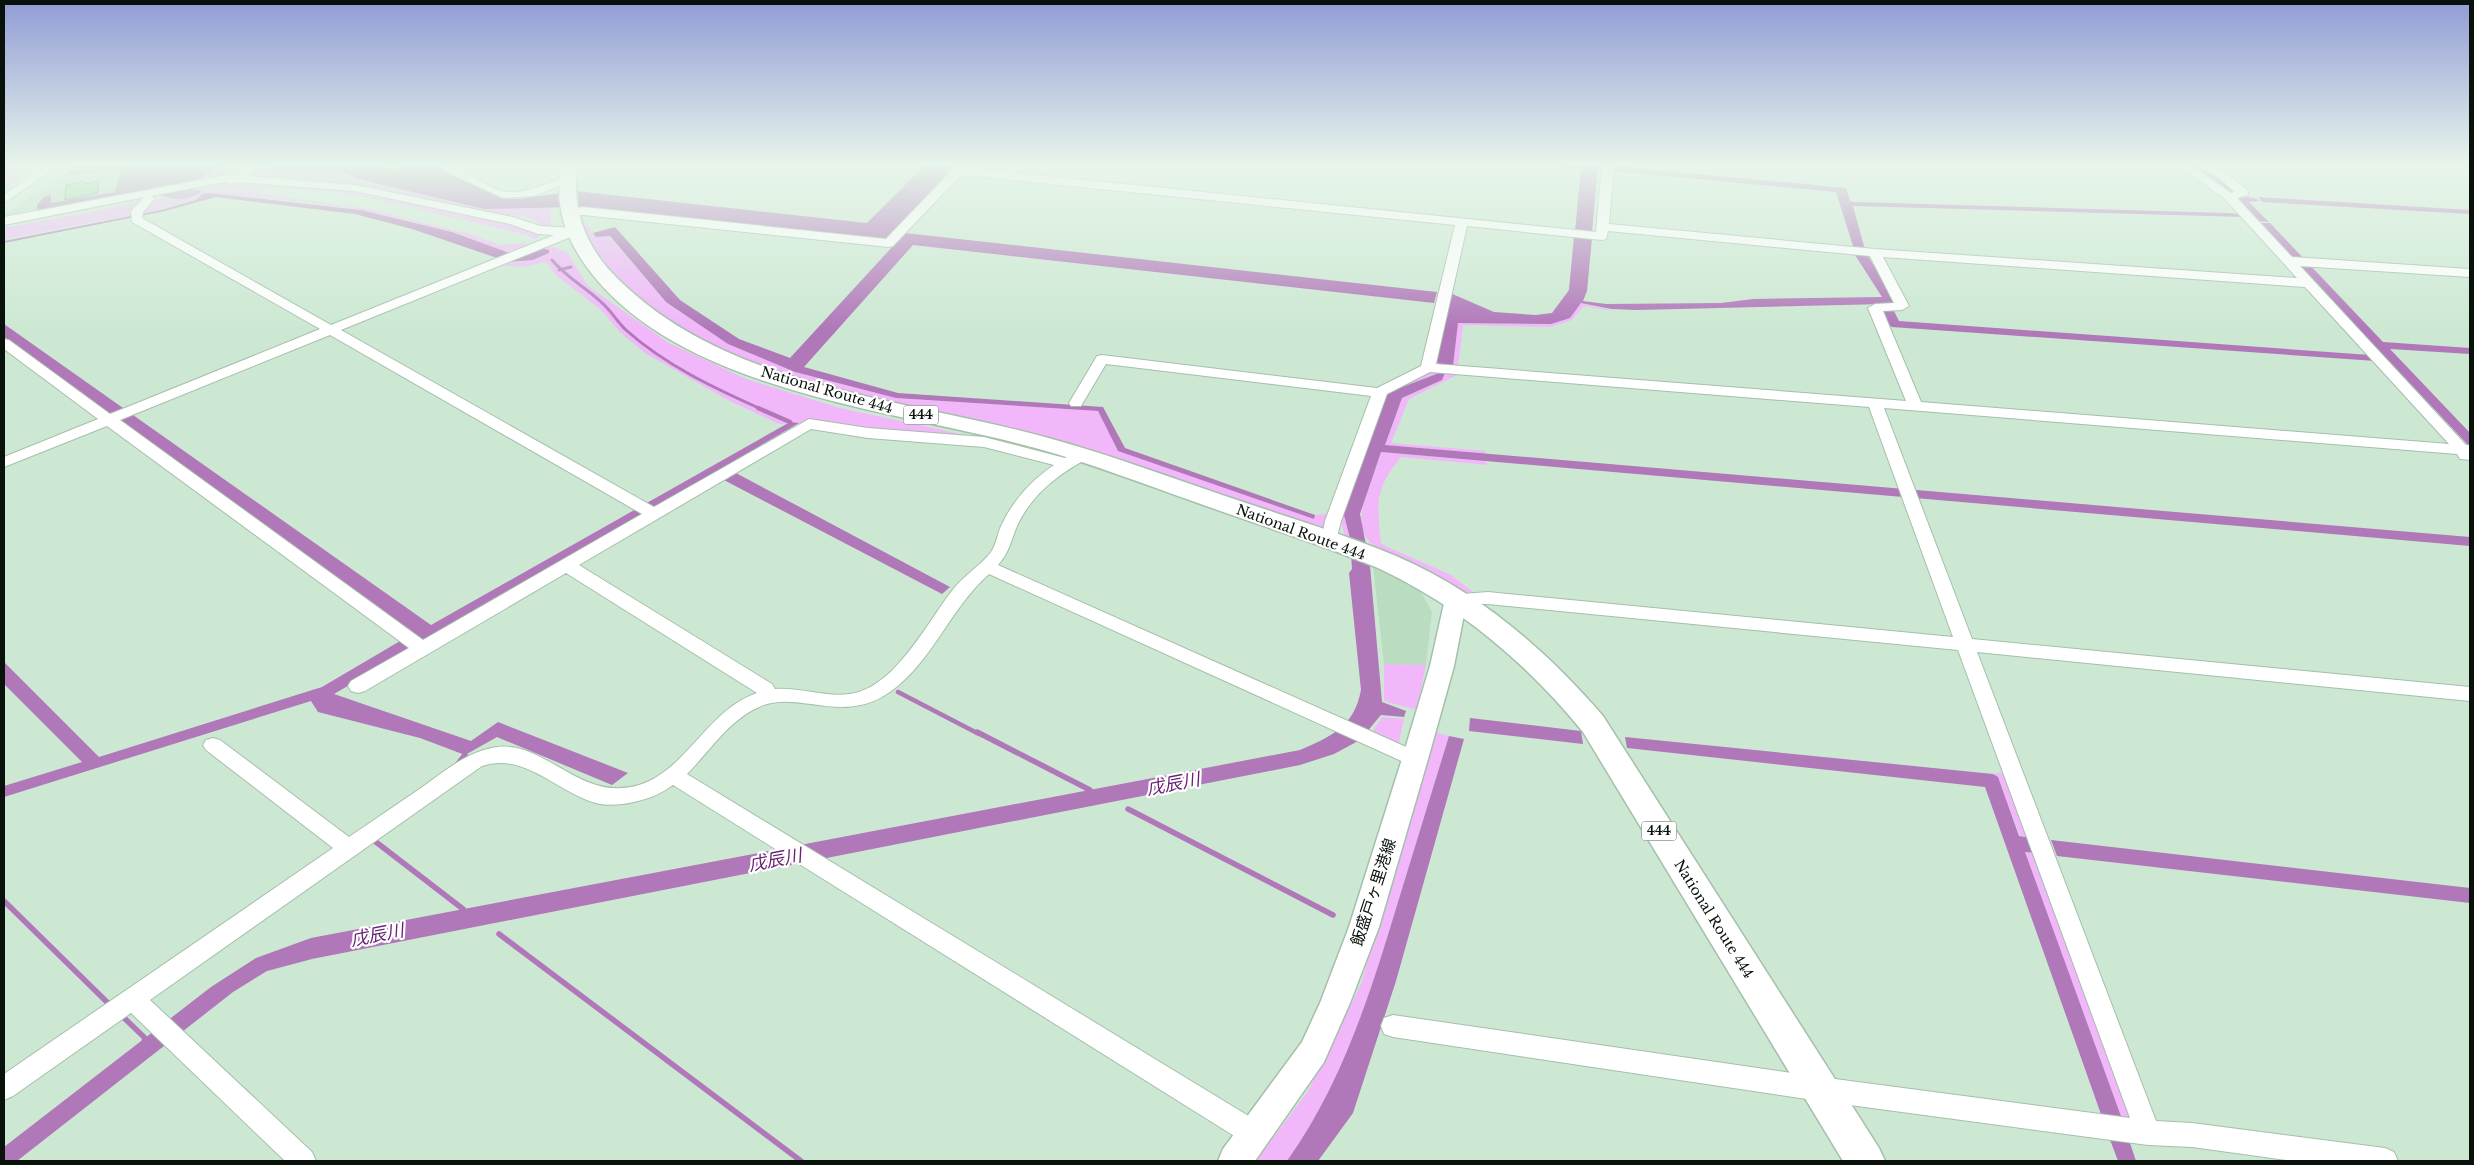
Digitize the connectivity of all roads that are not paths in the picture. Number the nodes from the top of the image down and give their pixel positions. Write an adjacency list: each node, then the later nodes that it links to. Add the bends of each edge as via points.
1 (44, 219): 13 (street)
2 (143, 219): 19 (street)
3 (505, 219): 4 (street, via 550,232)
4 (569, 219)
5 (569, 219): 19 (street, via 517,253)
6 (571, 219): 28 (highway, National Route 444 / 444, via 580,245 609,283 680,336 745,366 816,390 991,430)
7 (663, 219): 8 (street, via 889,243)
8 (912, 219)
9 (1438, 219): 12 (street)
10 (1604, 219): 14 (street)
11 (2257, 219): 16 (street)
12 (1462, 222): 14 (street, via 1602,236); 21 (street)
13 (4, 227)
14 (1604, 227): 15 (street)
15 (1874, 253): 18 (street); 25 (street, via 1902,306 1875,308)
16 (2296, 261): 17 (street); 18 (street)
17 (2470, 272)
18 (2308, 283): 27 (street)
19 (329, 330): 26 (street); 30 (street)
20 (4, 343): 26 (street)
21 (1428, 368): 22 (street); 24 (street)
22 (1380, 393): 23 (street, via 1102,359); 31 (street)
23 (1076, 403)
24 (1875, 404): 25 (street); 35 (street)
25 (1916, 407): 27 (street)
26 (109, 419): 29 (street); 36 (street)
27 (2467, 453)
28 (1074, 459): 30 (street, via 984,442 868,433 809,424); 31 (highway, National Route 444 / 444); 33 (street, via 1034,487 1009,525 1001,550)
29 (4, 462)
30 (654, 514): 32 (street)
31 (1329, 540): 34 (highway, National Route 444 / 444, via 1388,563)
32 (566, 565): 36 (street); 39 (street, via 765,689)
33 (988, 567): 39 (street, via 963,588 894,678 874,693 850,701); 41 (street)
34 (1456, 599): 35 (street, via 1488,598); 41 (main road, 飯盛戸ヶ里港線, via 1442,666); 47 (highway, National Route 444 / 444, via 1532,657 1566,690 1592,724)
35 (1966, 645): 38 (street); 48 (street)
36 (421, 648): 37 (street)
37 (358, 686)
38 (2470, 694)
39 (769, 695): 42 (street, via 750,702 731,716)
40 (213, 745): 43 (street)
41 (1415, 760): 49 (main road, 飯盛戸ヶ里港線, via 1364,926 1335,1003 1313,1052)
42 (672, 775): 43 (street, via 651,788 628,796 600,796 511,755 491,755 475,761); 49 (street)
43 (349, 849): 44 (street)
44 (121, 1007): 46 (street); 50 (street, via 156,1021)
45 (1393, 1026): 47 (street)
46 (4, 1088)
47 (1820, 1089): 48 (street); 52 (highway, National Route 444 / 444)
48 (2148, 1132): 53 (street)
49 (1256, 1135): 51 (main road, 飯盛戸ヶ里港線)
50 (303, 1161)
51 (1235, 1161)
52 (1865, 1161)
53 (2385, 1161)

